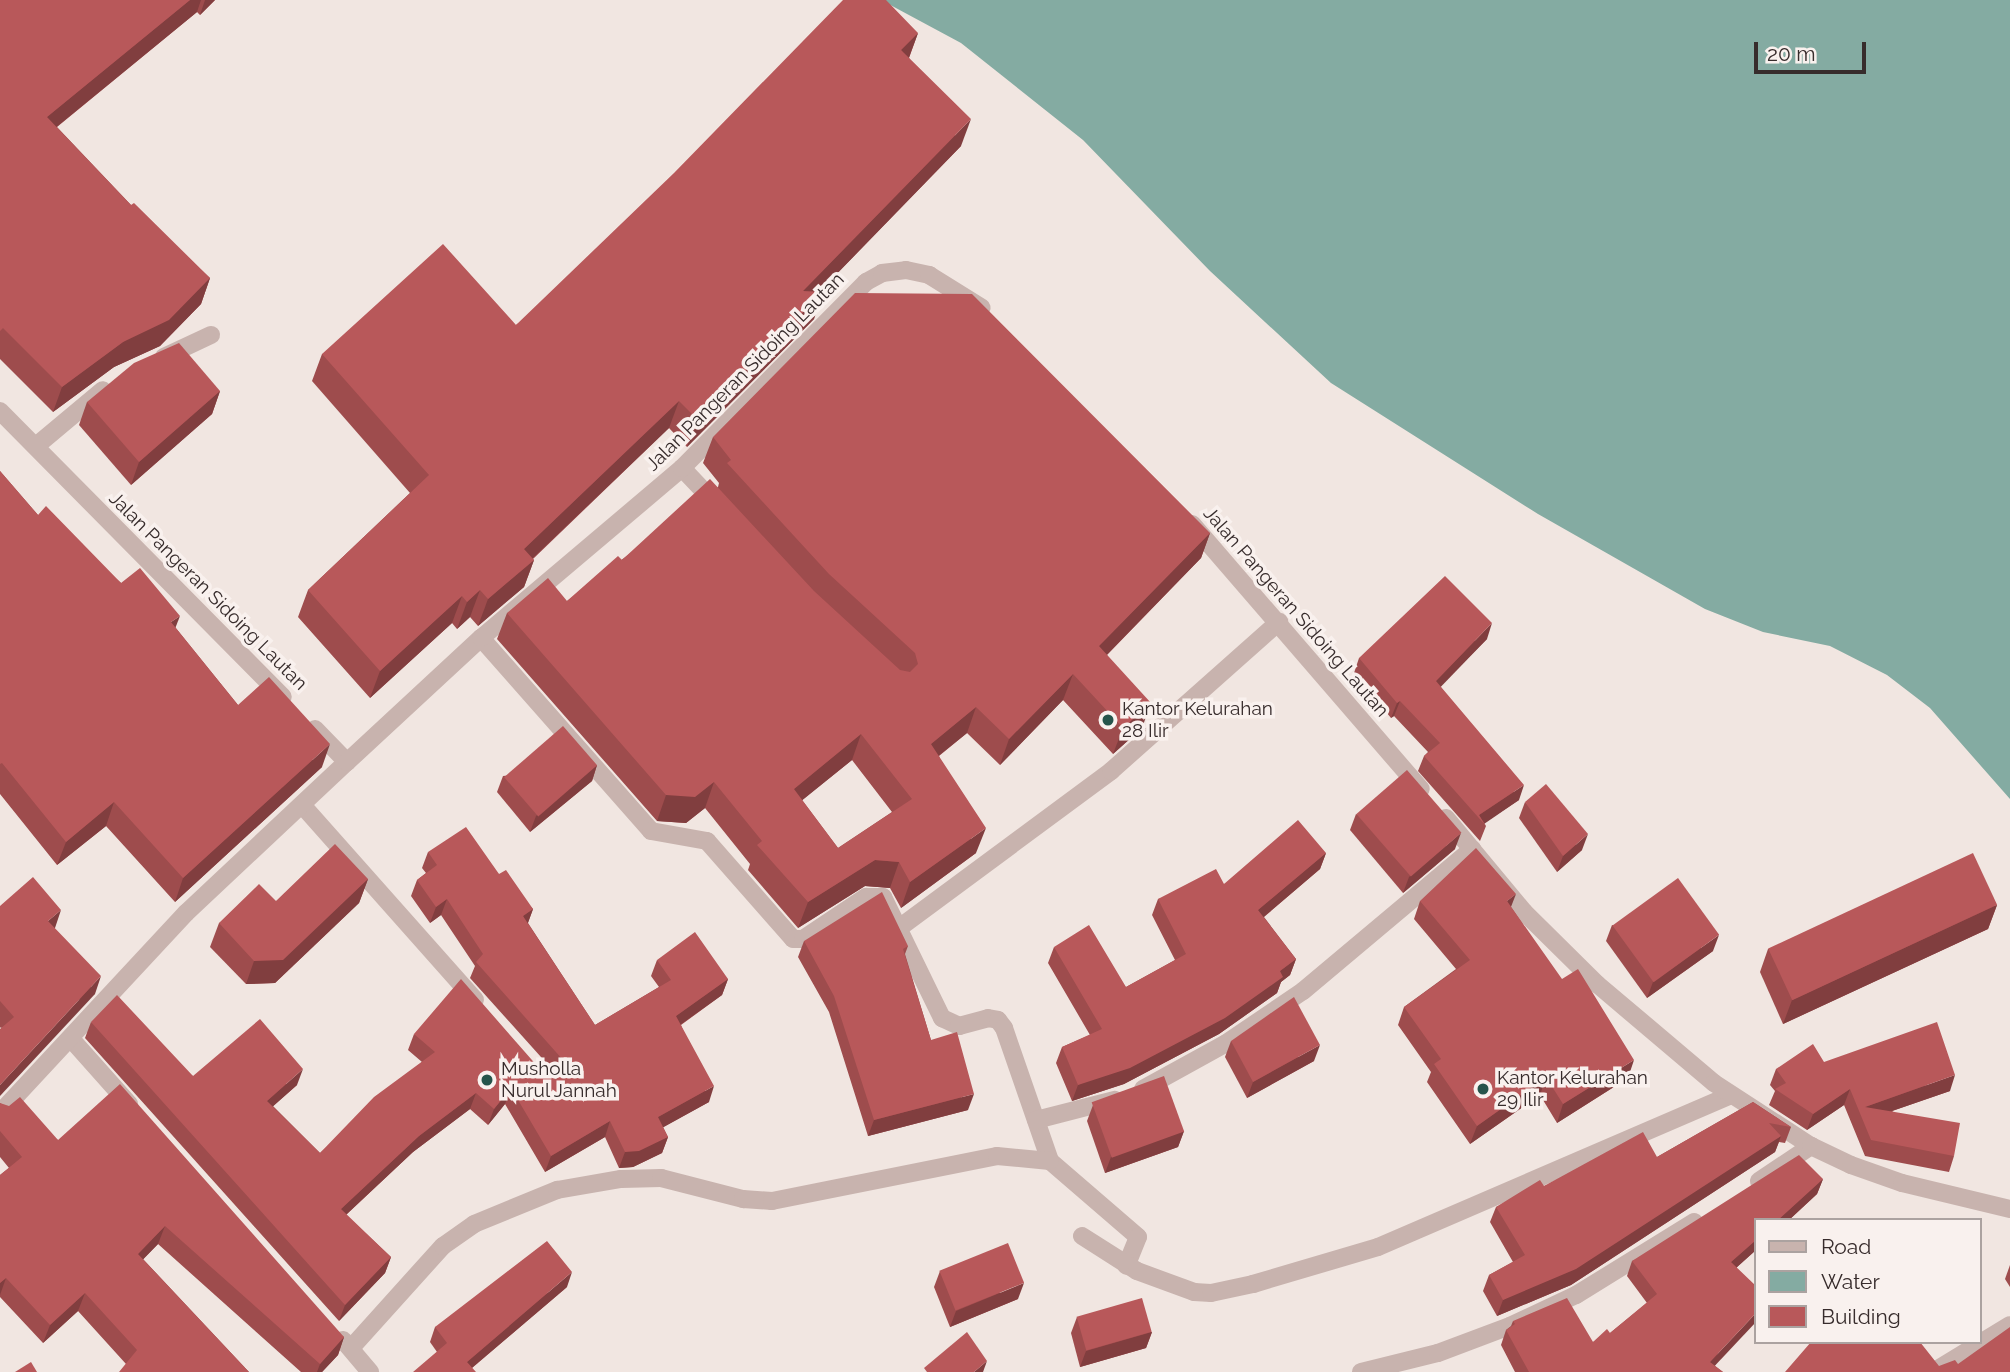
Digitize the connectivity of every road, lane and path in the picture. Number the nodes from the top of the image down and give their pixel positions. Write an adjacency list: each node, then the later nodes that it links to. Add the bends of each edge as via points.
1 (995, 321): 7 (street, Jalan Pangeran Sidoing Lautan, via 976,302 929,275 906,270 882,273 866,282)
2 (211, 335): 3 (street)
3 (143, 366)
4 (119, 377): 6 (street)
5 (0, 411): 6 (street, Jalan Pangeran Sidoing Lautan)
6 (36, 446): 12 (street, Jalan Pangeran Sidoing Lautan)
7 (682, 468): 9 (street); 11 (street, Jalan Pangeran Sidoing Lautan)
8 (1183, 515): 10 (street, Jalan Pangeran Sidoing Lautan)
9 (729, 518)
10 (1279, 622): 14 (street, Jalan Pangeran Sidoing Lautan); 15 (street, via 1111,771)
11 (481, 638): 12 (street, Jalan Pangeran Sidoing Lautan); 15 (street, via 651,831 707,841 793,939 803,939 875,894 883,897)
12 (347, 762): 13 (street)
13 (303, 806): 16 (street); 17 (street, via 186,913)
14 (1472, 849): 18 (street, Jalan Pangeran Sidoing Lautan, via 1524,912 1659,1038); 21 (street, via 1337,965 1225,1044 1129,1094)
15 (899, 928): 21 (street, via 942,1018 960,1026 988,1018 998,1020 1004,1028)
16 (485, 1012)
17 (72, 1040): 19 (street); 20 (street)
18 (1731, 1094): 22 (street, Jalan Pangeran Sidoing Lautan); 28 (street, via 1378,1247 1253,1284 1204,1293)
19 (0, 1114)
20 (144, 1120)
21 (1036, 1120): 23 (street)
22 (1811, 1146): 24 (street); 25 (street, Jalan Pangeran Sidoing Lautan, via 1902,1183)
23 (1050, 1161): 28 (street, via 1137,1235); 33 (street, via 997,1156 772,1201 743,1199 662,1178 556,1189 474,1224 443,1245)
24 (1746, 1191)
25 (2010, 1209)
26 (1712, 1212): 36 (street, via 1576,1295 1510,1326 1438,1353)
27 (1082, 1236): 28 (street)
28 (1131, 1256)
29 (2010, 1325): 31 (street)
30 (333, 1328): 33 (street)
31 (1982, 1342)
32 (1979, 1344): 34 (street)
33 (353, 1350): 35 (street)
34 (1938, 1369)
35 (370, 1372)
36 (1362, 1372)

